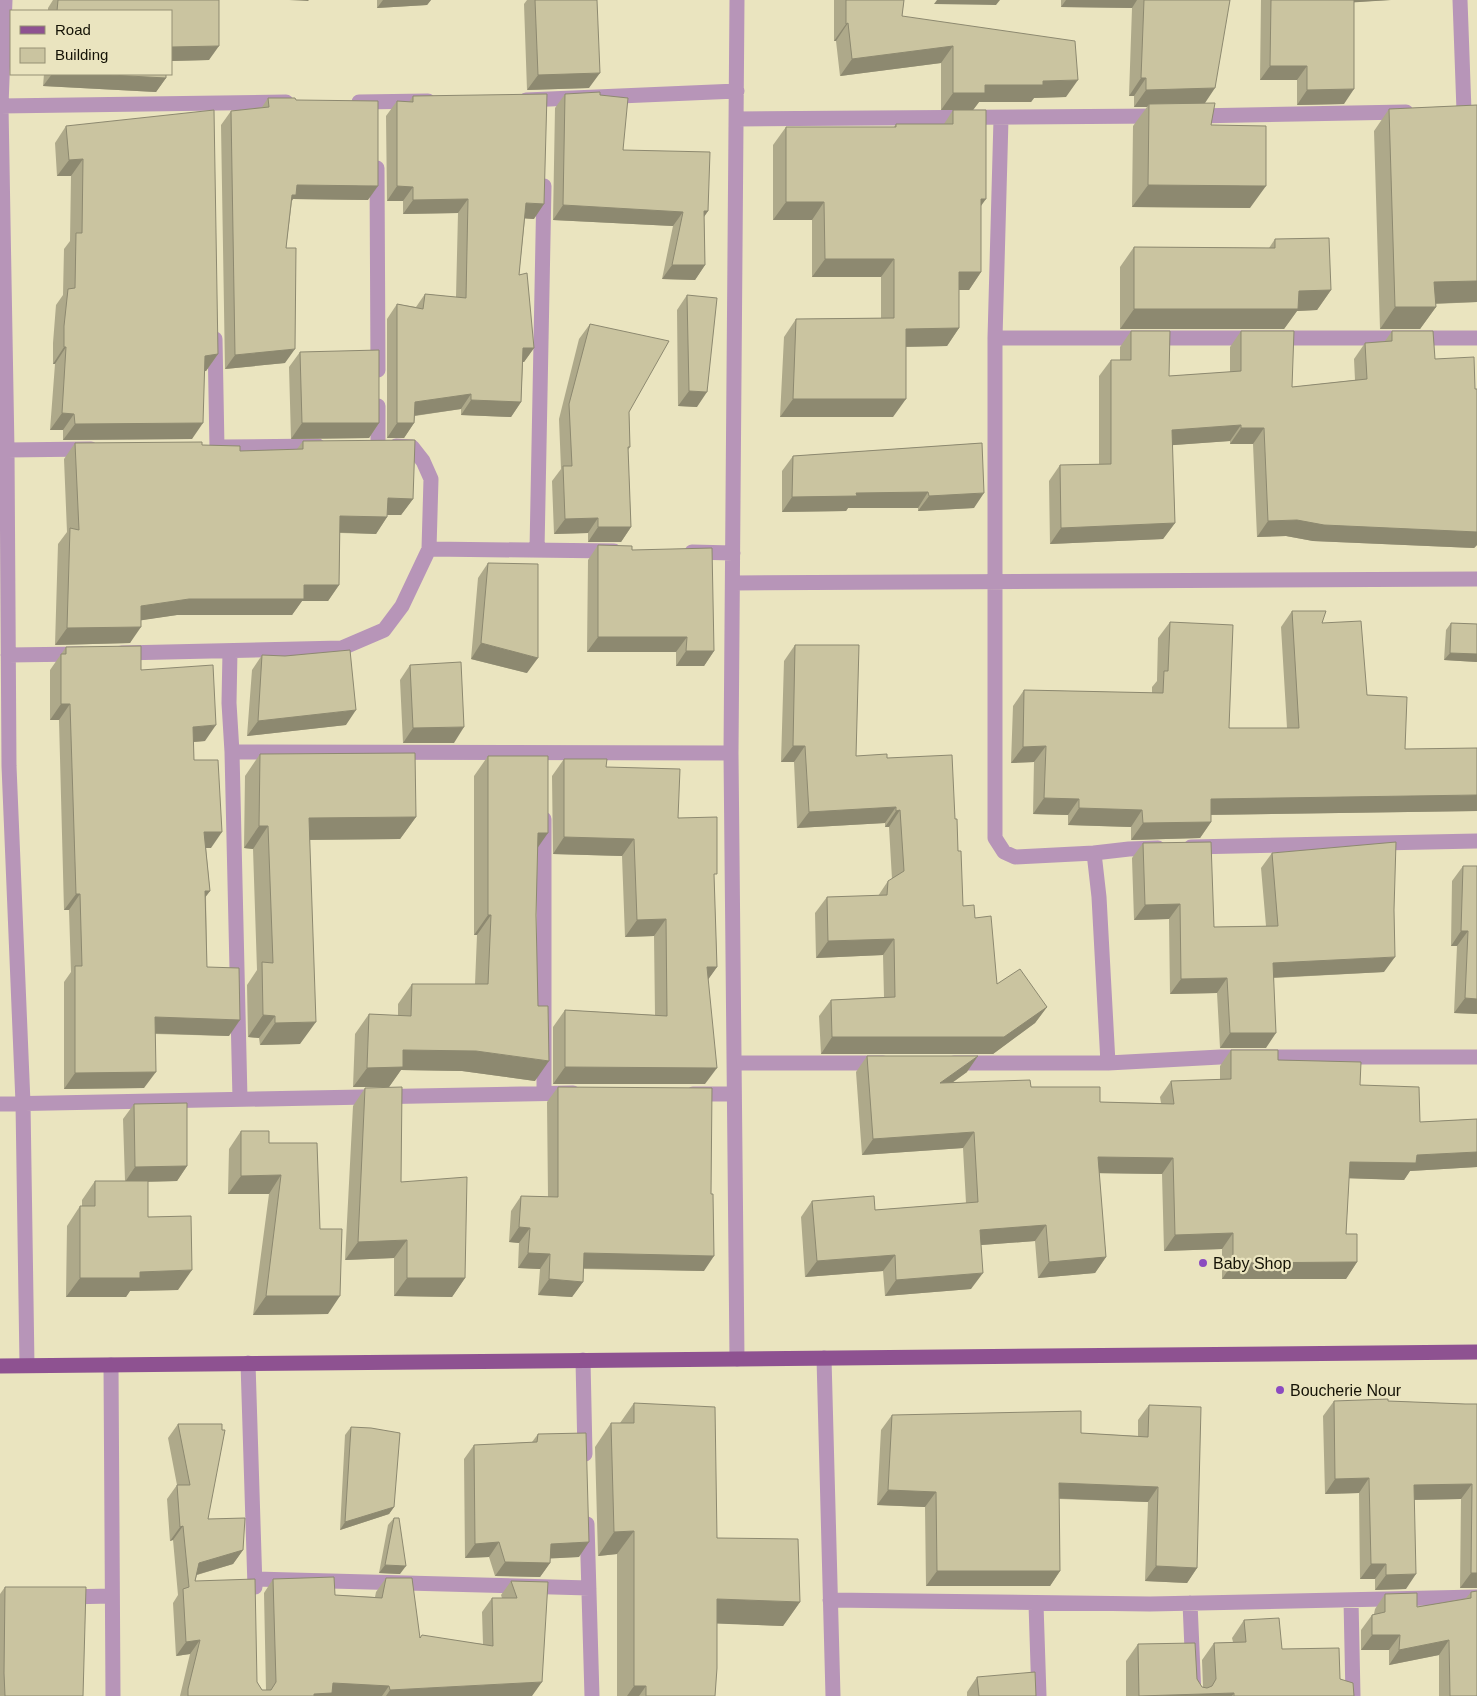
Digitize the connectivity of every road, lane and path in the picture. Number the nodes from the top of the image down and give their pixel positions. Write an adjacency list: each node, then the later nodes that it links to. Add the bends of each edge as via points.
1 (4, 0): 12 (street)
2 (737, 0): 4 (street)
3 (1460, 0): 13 (street)
4 (737, 91): 5 (street); 17 (street)
5 (546, 99): 6 (street); 16 (street)
6 (516, 100)
7 (447, 101): 11 (street)
8 (211, 102): 9 (street); 12 (street); 20 (street)
9 (299, 102)
10 (348, 102): 11 (street)
11 (377, 102): 19 (street)
12 (0, 106): 30 (street)
13 (1471, 111): 15 (street)
14 (1425, 112): 18 (street)
15 (1445, 112)
16 (545, 119)
17 (736, 119): 18 (street); 35 (street)
18 (1001, 119): 24 (street)
19 (377, 121)
20 (212, 122)
21 (377, 151): 28 (street)
22 (544, 168): 32 (street)
23 (215, 319): 26 (street, via 212,448)
24 (995, 338): 25 (street); 38 (street)
25 (1477, 338)
26 (330, 446)
27 (359, 446): 28 (street)
28 (378, 446): 31 (street, via 412,447 423,461 431,479)
29 (107, 449): 30 (street)
30 (7, 450): 36 (street)
31 (430, 549): 32 (street); 40 (street, via 402,606 384,630 342,648)
32 (537, 550): 33 (street)
33 (626, 551)
34 (674, 552): 35 (street)
35 (733, 553): 39 (street)
36 (4, 566): 41 (street)
37 (1477, 579): 38 (street)
38 (993, 581): 39 (street); 49 (street, via 995,838 1004,852 1014,857)
39 (734, 583): 44 (street)
40 (230, 651): 41 (street); 42 (street)
41 (8, 655): 45 (street)
42 (232, 752): 43 (street); 59 (street)
43 (544, 753): 44 (street); 46 (street)
44 (731, 753): 51 (street)
45 (4, 766): 61 (street)
46 (544, 772)
47 (544, 801): 55 (street)
48 (1477, 841): 49 (street, via 1129,848)
49 (1094, 853): 54 (street)
50 (1477, 1057): 54 (street, via 1220,1057)
51 (734, 1063): 52 (street); 58 (street)
52 (903, 1063)
53 (942, 1063): 54 (street)
54 (1108, 1063)
55 (544, 1093): 56 (street); 59 (street)
56 (584, 1093)
57 (674, 1094): 58 (street)
58 (734, 1094): 64 (street)
59 (240, 1099): 61 (street)
60 (0, 1104): 61 (street)
61 (23, 1104): 69 (street)
62 (1477, 1352): 63 (main road)
63 (824, 1358): 64 (main road); 78 (street)
64 (737, 1359): 65 (main road)
65 (583, 1360): 66 (main road); 70 (street)
66 (248, 1364): 67 (main road); 72 (street)
67 (110, 1365): 69 (main road); 74 (street)
68 (0, 1366): 69 (main road)
69 (27, 1366)
70 (586, 1469)
71 (587, 1508): 73 (street)
72 (255, 1579): 73 (street); 77 (street)
73 (589, 1588): 83 (street)
74 (112, 1596): 76 (street); 82 (street)
75 (1477, 1597): 79 (street)
76 (47, 1598)
77 (255, 1598)
78 (830, 1600): 81 (street); 84 (street)
79 (1351, 1600): 80 (street); 87 (street)
80 (1190, 1603): 81 (street); 86 (street)
81 (1036, 1604): 85 (street)
82 (113, 1696)
83 (592, 1696)
84 (833, 1696)
85 (1039, 1696)
86 (1194, 1696)
87 (1353, 1696)

